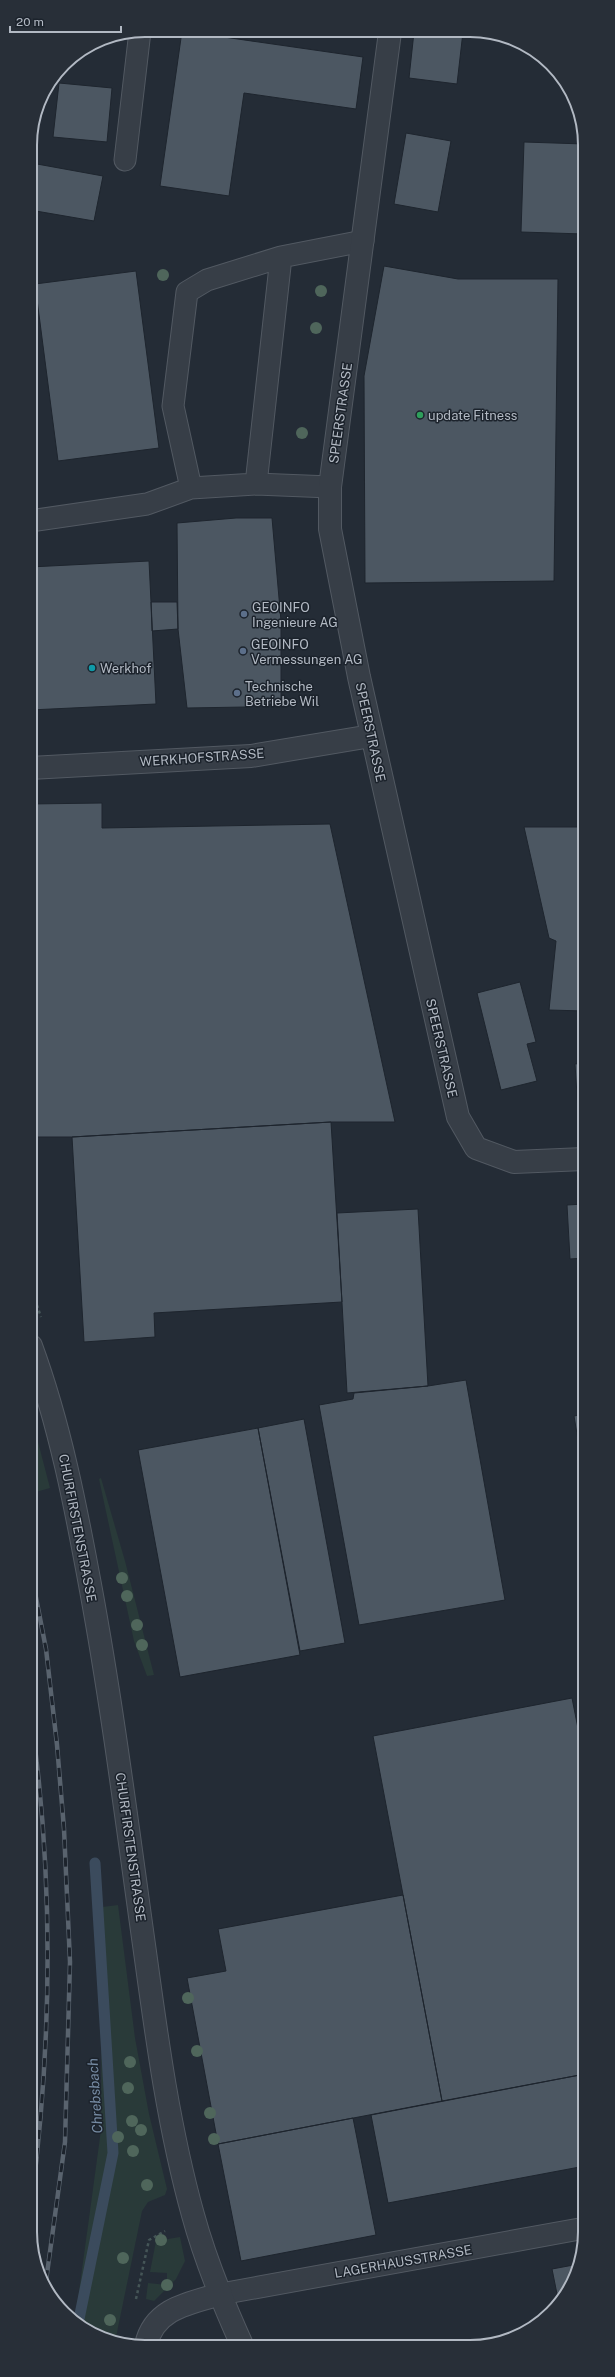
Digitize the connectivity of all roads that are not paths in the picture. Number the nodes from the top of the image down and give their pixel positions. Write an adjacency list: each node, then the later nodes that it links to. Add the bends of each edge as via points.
1 (139, 37): 3 (lane)
2 (389, 37): 4 (street, SPEERSTRASSE)
3 (125, 160)
4 (364, 241): 5 (lane); 7 (street, SPEERSTRASSE)
5 (281, 257): 6 (lane); 8 (lane, via 207,280 188,292 173,406)
6 (256, 484): 7 (lane); 8 (lane)
7 (330, 487): 10 (street, SPEERSTRASSE, via 330,529)
8 (191, 488): 9 (lane, via 146,504)
9 (37, 520)
10 (371, 736): 11 (street, WERKHOFSTRASSE, via 251,756); 12 (street, SPEERSTRASSE, via 458,1117 476,1148 514,1162)
11 (37, 768)
12 (578, 1159)
13 (37, 1362): 15 (street, CHURFIRSTENSTRASSE, via 64,1457 83,1549 112,1712 160,2055 178,2152 193,2215)
14 (578, 2229): 15 (lane, LAGERHAUSSTRASSE)
15 (221, 2294): 16 (street, via 178,2306 158,2319); 17 (street, CHURFIRSTENSTRASSE)
16 (148, 2340)
17 (240, 2340)

